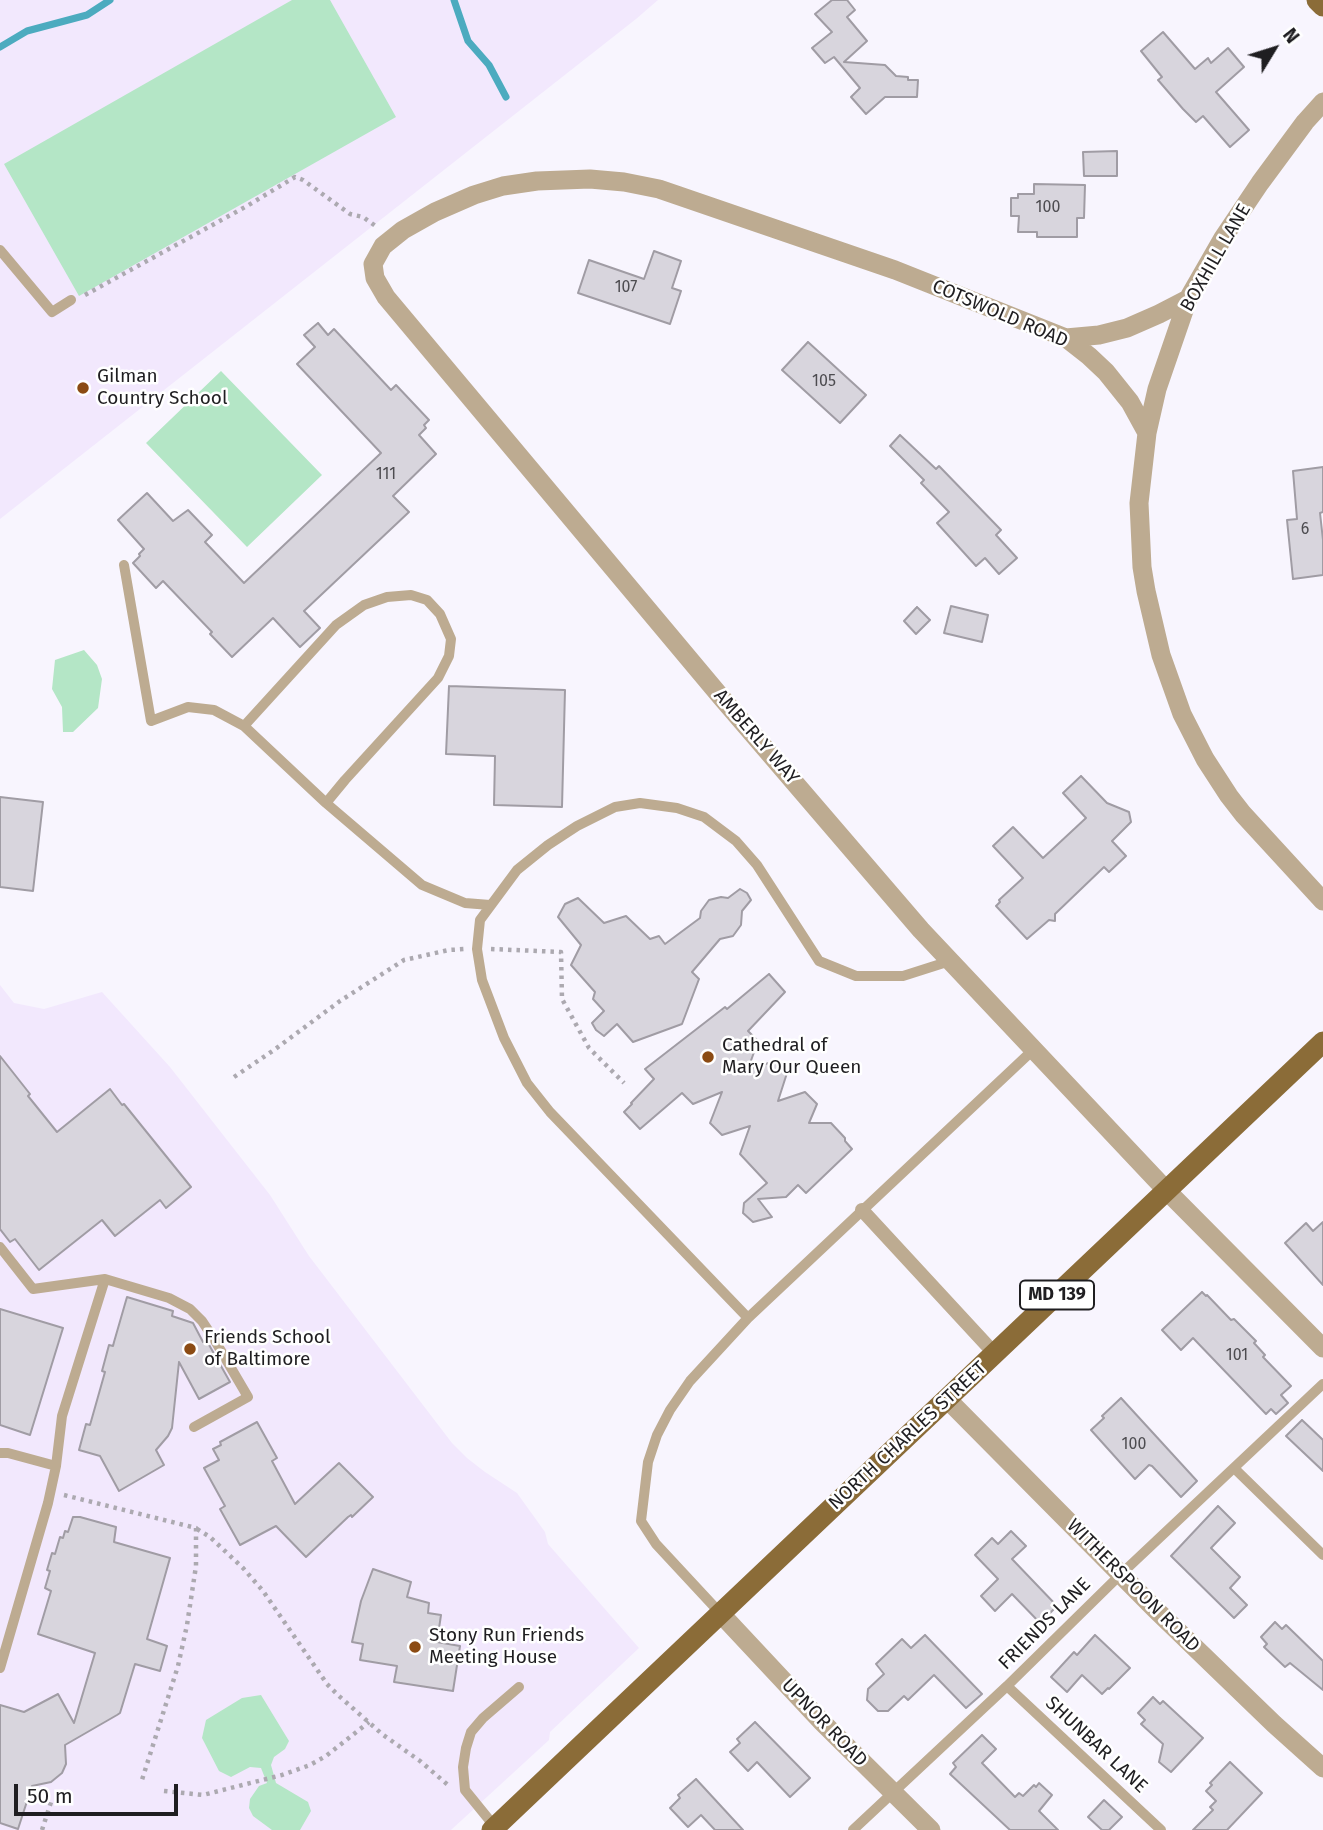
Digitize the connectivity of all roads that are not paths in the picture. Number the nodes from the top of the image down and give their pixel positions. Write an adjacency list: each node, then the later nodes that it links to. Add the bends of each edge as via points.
1 (1317, 0): 2 (main road)
2 (1323, 6)
3 (1323, 102): 6 (street, BOXHILL LANE, via 1260,183)
4 (0, 250): 7 (lane, via 52,312)
5 (373, 264): 8 (street, COTSWOLD ROAD, via 383,246 403,230 474,195 537,181 624,182 659,189 895,270); 15 (street, AMBERLY WAY, via 386,297 721,697)
6 (1188, 299): 8 (street, via 1127,328); 9 (street, BOXHILL LANE)
7 (71, 300)
8 (1066, 338): 9 (street, COTSWOLD ROAD, via 1106,372)
9 (1147, 433): 13 (street, via 1139,503 1142,567 1151,619 1171,686 1194,738 1229,796)
10 (124, 565): 11 (lane, via 151,721 188,707 214,710)
11 (244, 726): 12 (lane); 12 (lane, via 336,625 364,605 411,595 427,600 440,614 451,639 449,656 438,678)
12 (326, 803): 14 (lane, via 422,885 465,903)
13 (1323, 901)
14 (490, 905): 15 (lane, via 517,870 548,845 615,807 640,803 704,817 736,841 757,865 819,961 856,976 903,976); 22 (lane, via 480,920 477,949 482,980 527,1083)
15 (950, 961): 17 (street, AMBERLY WAY)
16 (1323, 1042): 18 (main road, NORTH CHARLES STREET / MD 139)
17 (1033, 1049): 18 (street, AMBERLY WAY); 19 (lane)
18 (1166, 1190): 23 (street, AMBERLY WAY); 24 (main road, NORTH CHARLES STREET / MD 139)
19 (862, 1210): 22 (lane); 24 (street)
20 (0, 1247): 21 (lane, via 33,1289)
21 (105, 1279): 27 (lane, via 170,1298 190,1309 214,1339 248,1397); 29 (lane, via 62,1416)
22 (748, 1318): 33 (lane, via 670,1410 649,1462 641,1521 656,1544)
23 (1323, 1348)
24 (995, 1354): 26 (main road, NORTH CHARLES STREET / MD 139)
25 (1323, 1384): 30 (lane, FRIENDS LANE)
26 (947, 1399): 32 (street, WITHERSPOON ROAD); 33 (main road, NORTH CHARLES STREET)
27 (194, 1427)
28 (0, 1452): 29 (lane)
29 (55, 1466): 34 (lane)
30 (1234, 1468): 31 (lane); 32 (lane, FRIENDS LANE)
31 (1323, 1555)
32 (1120, 1574): 35 (lane, FRIENDS LANE); 37 (street, WITHERSPOON ROAD)
33 (721, 1614): 38 (street, UPNOR ROAD); 39 (main road, NORTH CHARLES STREET)
34 (0, 1668)
35 (1007, 1686): 38 (lane, FRIENDS LANE); 42 (lane, SHUNBAR LANE)
36 (519, 1687): 39 (lane, via 483,1718 471,1732 466,1748 465,1790)
37 (1323, 1768)
38 (892, 1793): 40 (lane, FRIENDS LANE); 41 (street, UPNOR ROAD)
39 (495, 1829)
40 (853, 1830)
41 (931, 1830)
42 (1161, 1830)

